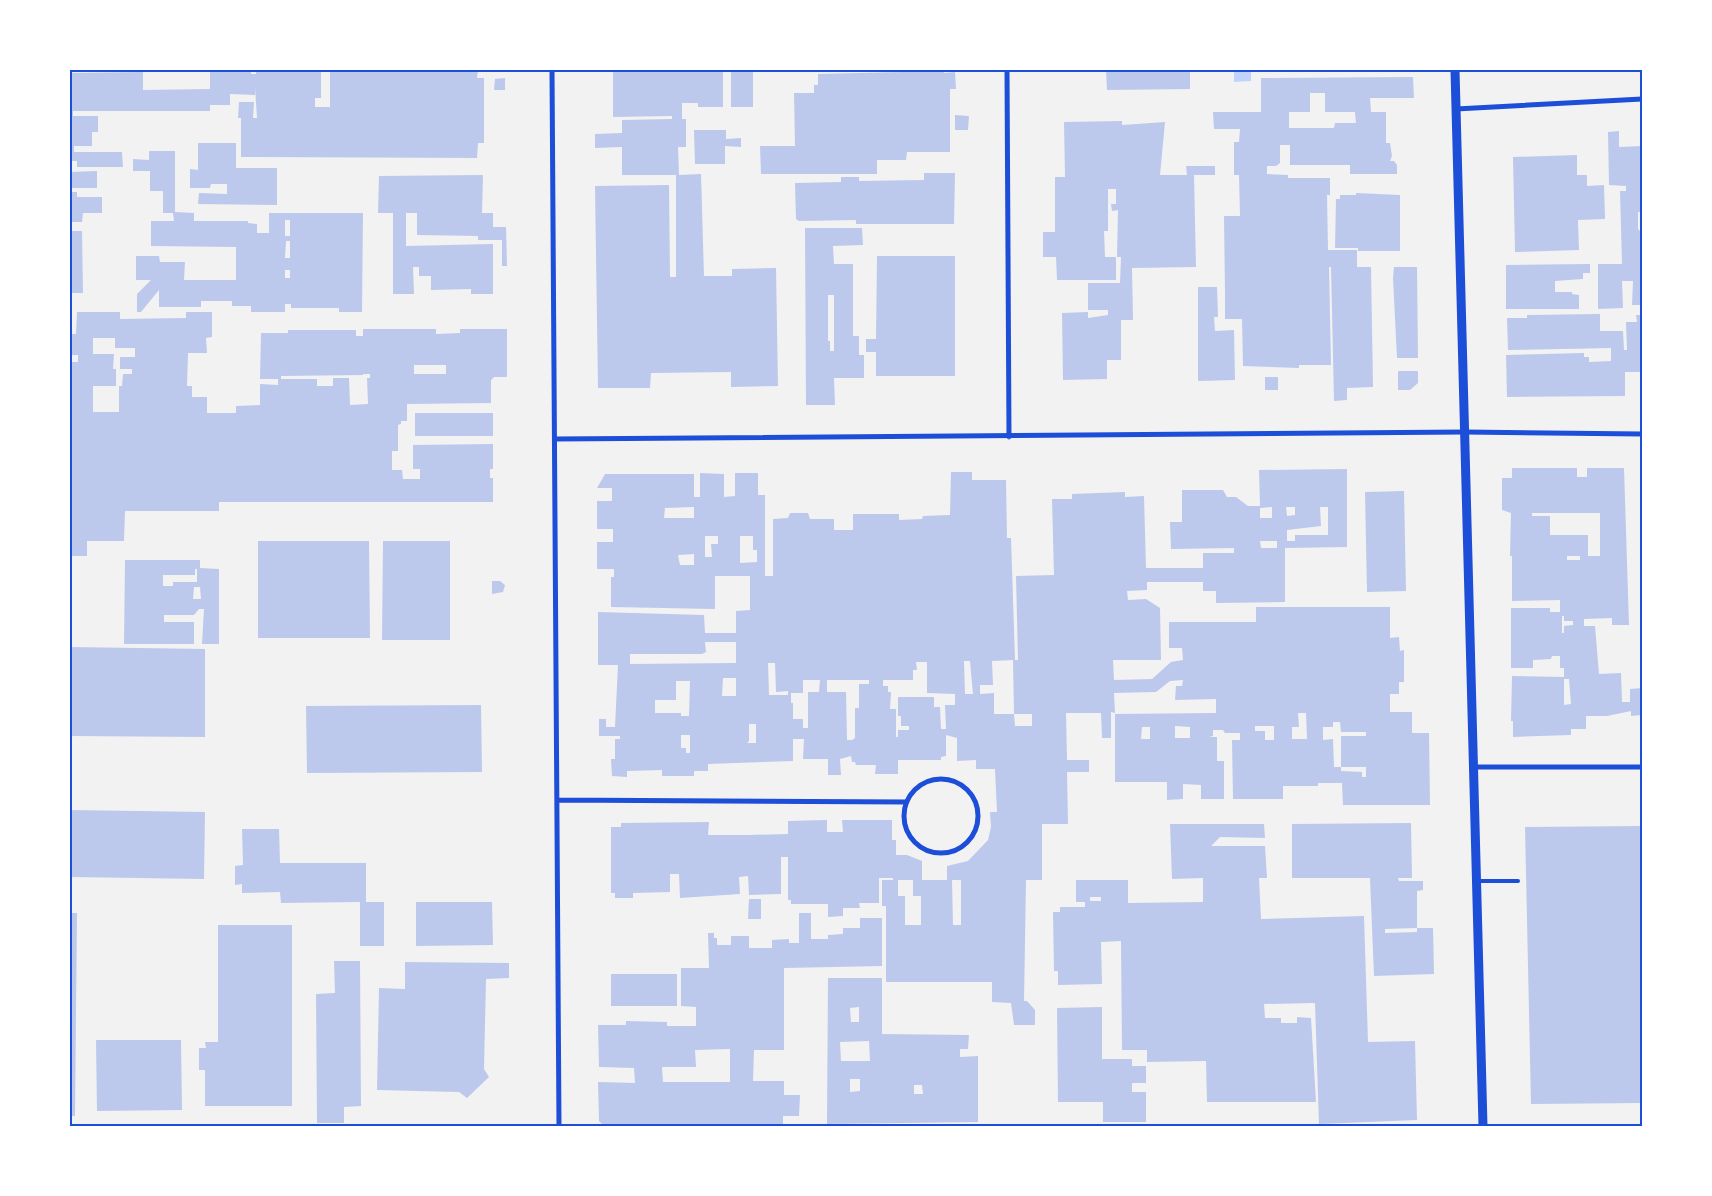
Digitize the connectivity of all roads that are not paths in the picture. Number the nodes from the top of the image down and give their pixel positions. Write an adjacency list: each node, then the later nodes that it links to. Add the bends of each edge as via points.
1 (552, 70): 9 (street)
2 (1007, 70): 8 (street)
3 (1455, 70): 5 (street)
4 (1642, 98): 5 (street)
5 (1456, 109): 6 (street)
6 (1465, 432): 7 (street); 8 (street); 10 (street)
7 (1642, 434)
8 (1009, 437): 9 (street)
9 (555, 438): 12 (street)
10 (1474, 767): 11 (street); 14 (street)
11 (1642, 767)
12 (557, 800): 13 (street); 16 (street)
13 (907, 802): 13 (street, via 905,827 918,846 929,852 952,852 970,838 976,827 978,816 972,798 959,785 948,780 923,784 913,791)
14 (1477, 881): 15 (lane); 17 (street)
15 (1518, 881)
16 (559, 1126)
17 (1483, 1126)

